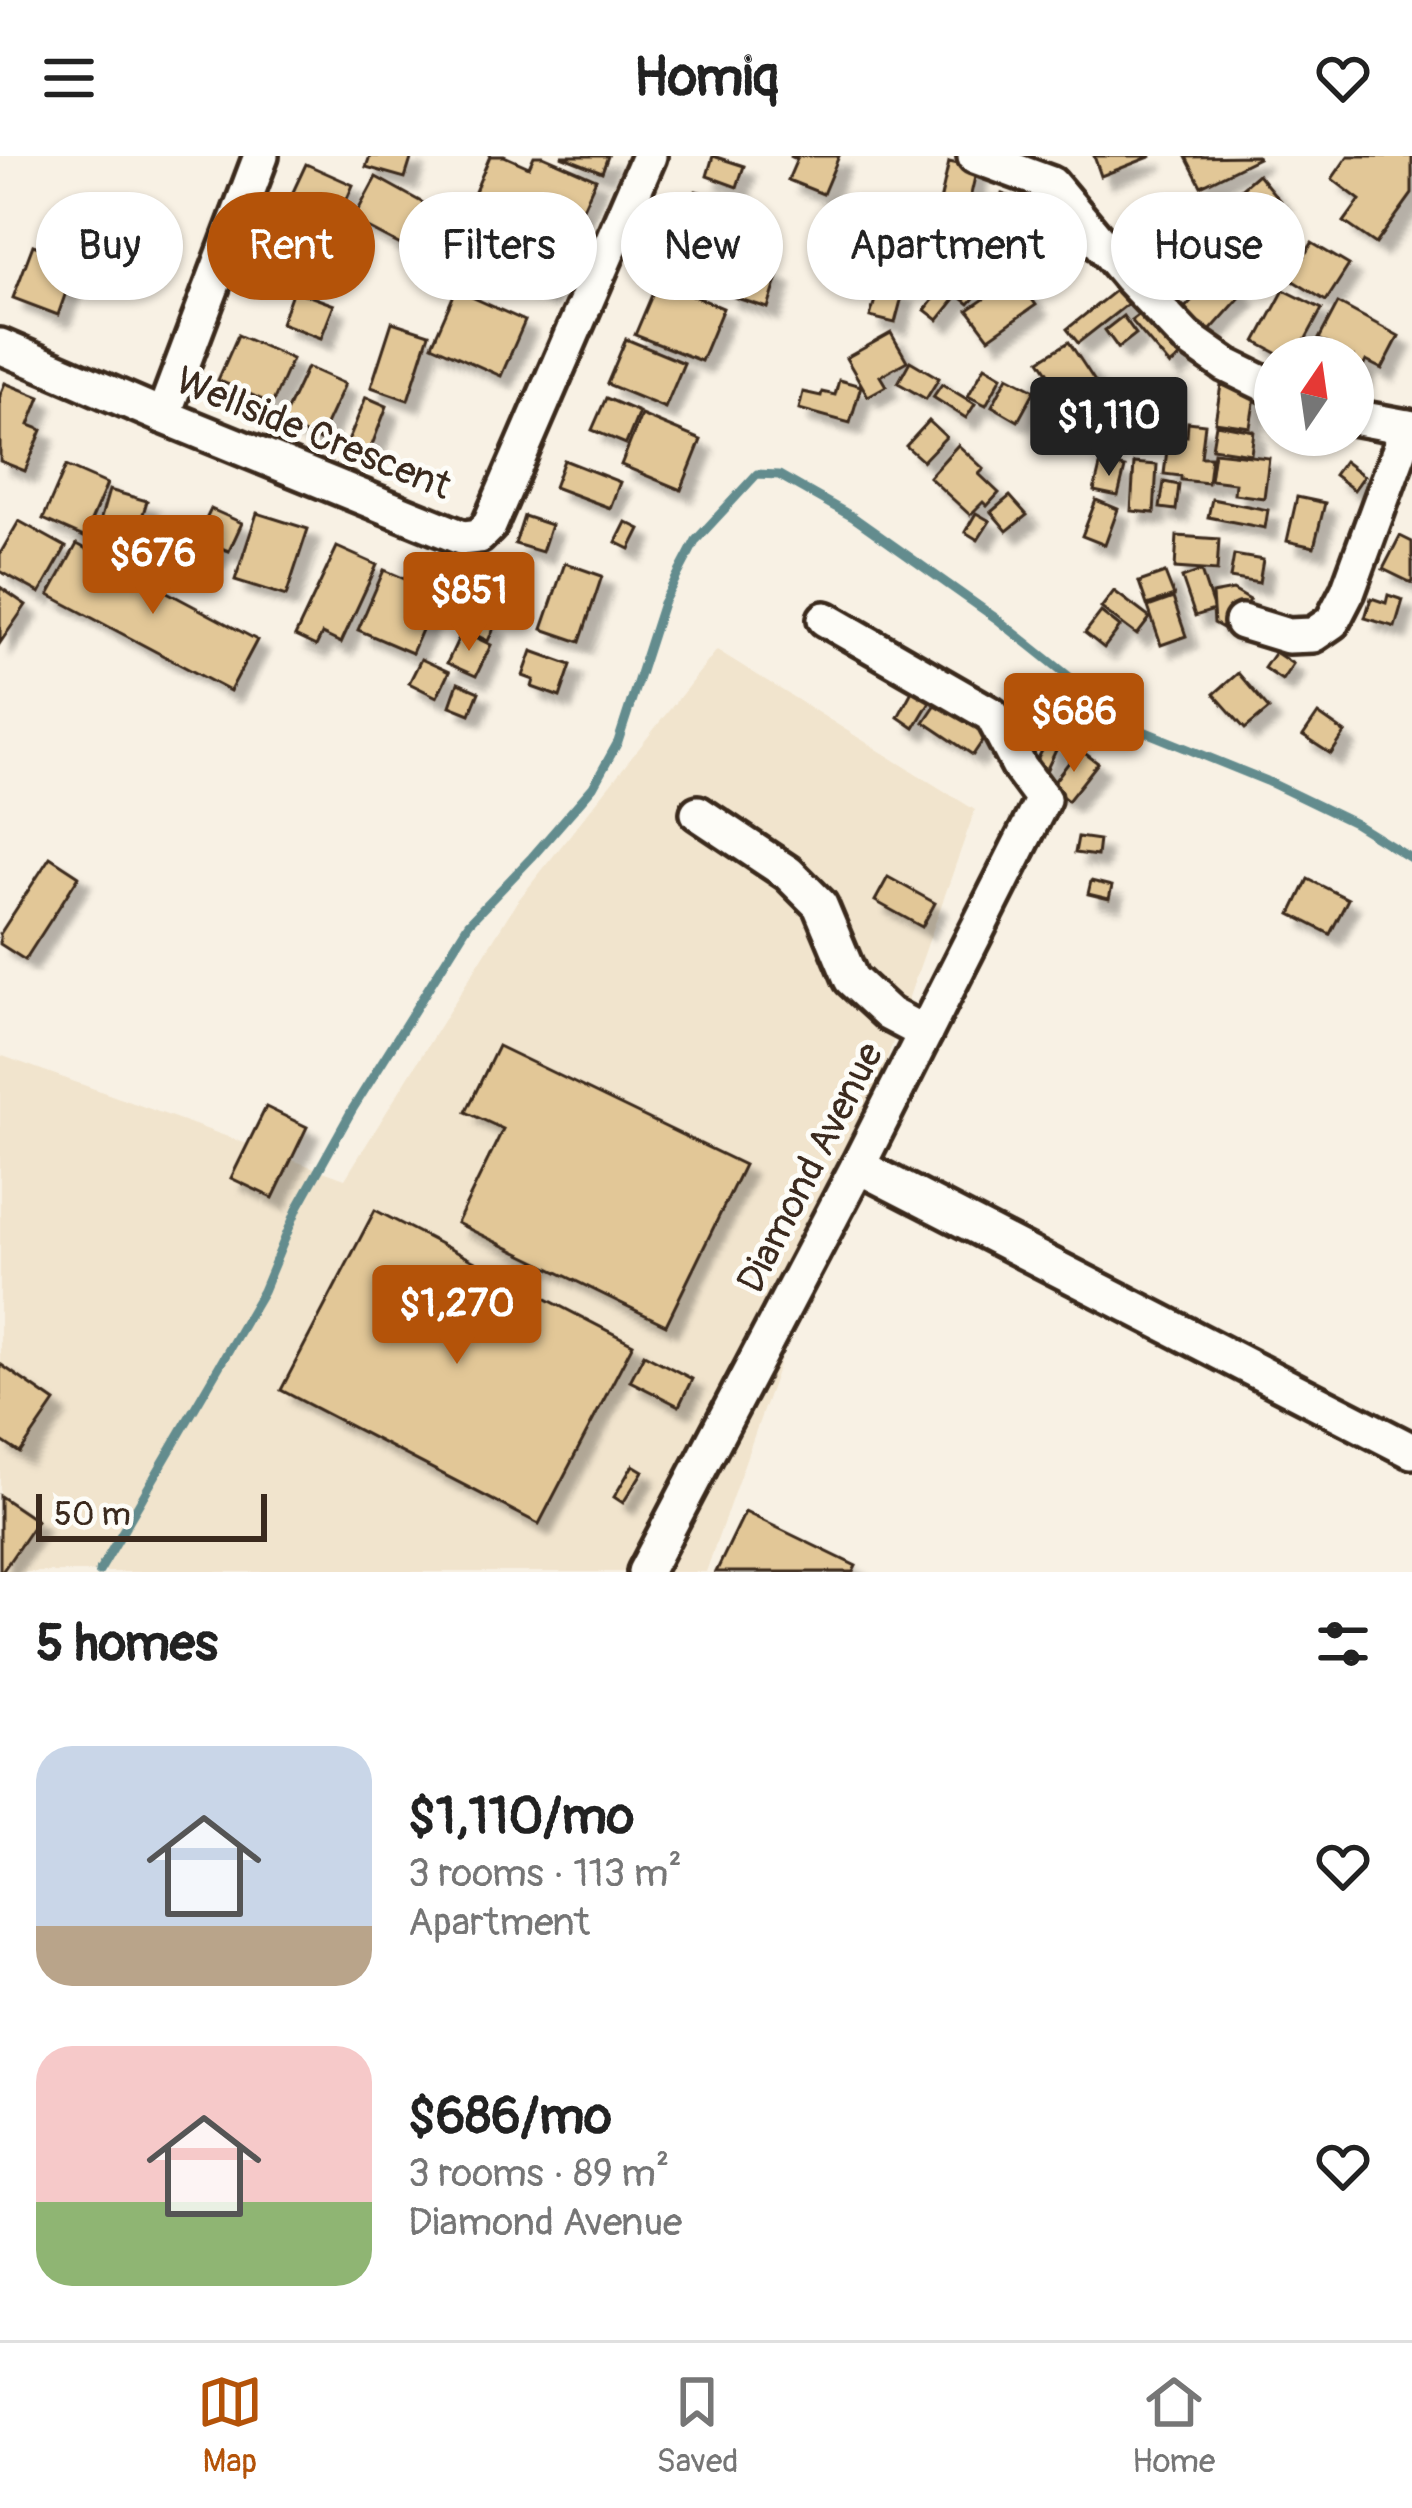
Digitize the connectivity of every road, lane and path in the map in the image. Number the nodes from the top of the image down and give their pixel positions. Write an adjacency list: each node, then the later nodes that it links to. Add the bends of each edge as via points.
1 (261, 156): 6 (street)
2 (649, 156): 6 (street, Wellside Crescent, via 479,536 463,538)
3 (975, 156): 5 (street, via 1052,184 1186,337)
4 (0, 346): 6 (street, Wellside Crescent)
5 (1254, 379)
6 (163, 416)
7 (1374, 421): 8 (street)
8 (1410, 428): 10 (street, via 1332,622 1313,635 1288,636)
9 (825, 619): 12 (street, Diamond Avenue, via 992,715 1043,799)
10 (1242, 622)
11 (698, 813): 12 (street, via 820,904 851,980)
12 (925, 1033): 13 (street, Diamond Avenue)
13 (858, 1166): 14 (street); 15 (street, Diamond Avenue)
14 (1412, 1450)
15 (645, 1572)

